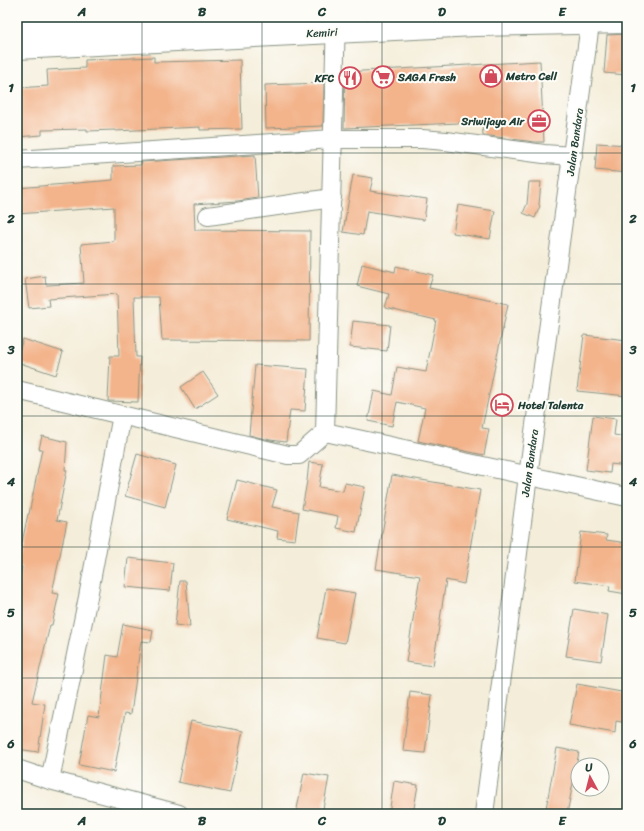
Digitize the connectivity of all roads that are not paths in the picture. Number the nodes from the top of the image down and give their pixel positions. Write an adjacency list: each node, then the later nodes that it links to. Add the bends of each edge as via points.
1 (299, 17): 6 (highway, Kemiri)
2 (591, 20): 3 (highway, Kemiri); 4 (highway, Kemiri, via 474,26); 9 (street, Jalan Bandara)
3 (627, 22)
4 (336, 25): 6 (highway, Kemiri); 8 (street)
5 (17, 27): 6 (highway, Kemiri)
6 (144, 28): 7 (highway, Kemiri)
7 (17, 48)
8 (334, 139): 9 (street, via 422,139); 10 (street); 11 (street)
9 (573, 156): 16 (street, Jalan Bandara)
10 (17, 160)
11 (332, 198): 12 (street); 15 (street)
12 (208, 216)
13 (17, 390): 14 (street)
14 (122, 415): 15 (street, via 295,456); 19 (street)
15 (325, 432): 16 (street)
16 (528, 476): 17 (street); 21 (street, Jalan Bandara)
17 (627, 497)
18 (17, 769): 19 (street)
19 (50, 780): 20 (street)
20 (179, 814)
21 (484, 814)

